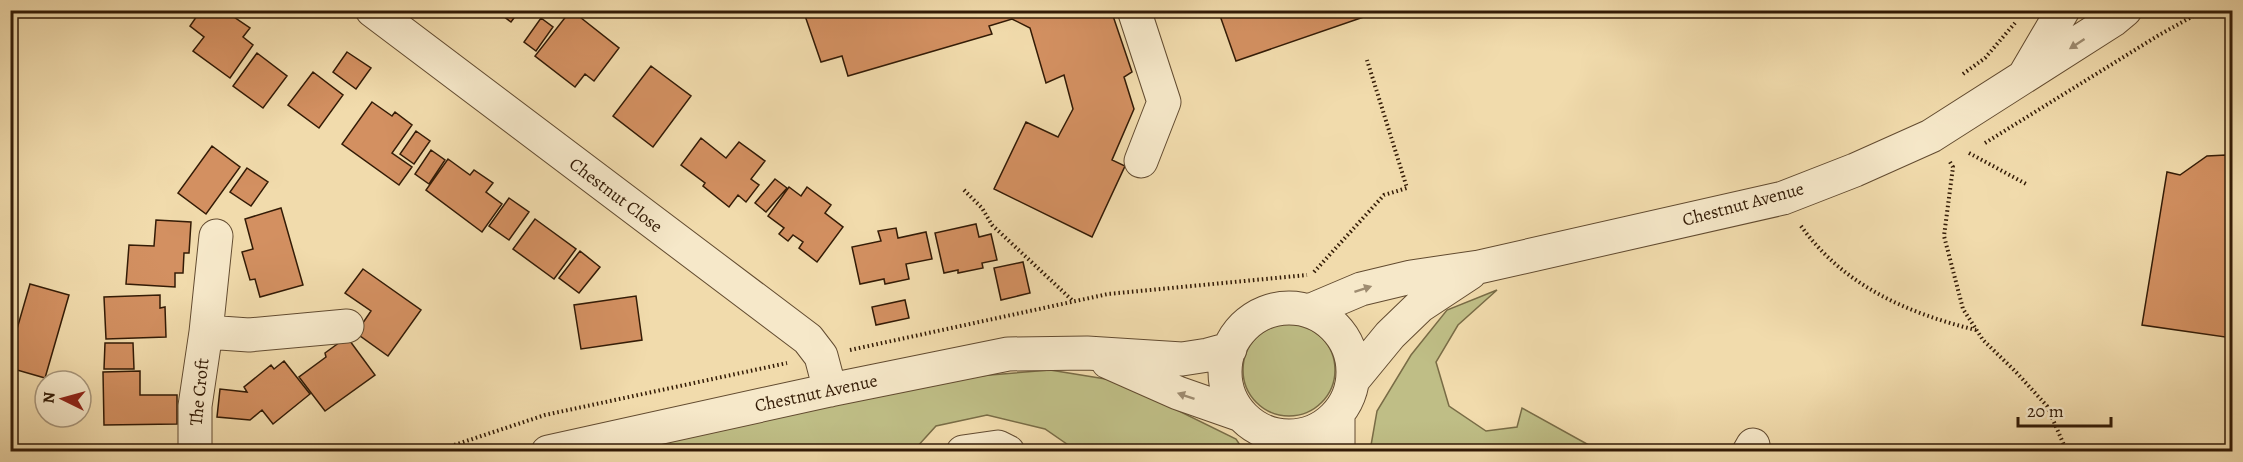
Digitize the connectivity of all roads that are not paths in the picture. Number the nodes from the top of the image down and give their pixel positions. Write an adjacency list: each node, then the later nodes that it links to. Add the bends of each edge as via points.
1 (1134, 10): 6 (street, via 1164,102)
2 (2063, 10): 5 (street, Chestnut Avenue)
3 (2125, 10): 5 (street, Chestnut Avenue, one-way to 5)
4 (378, 12): 15 (street, Chestnut Close, via 808,339 821,356)
5 (2022, 79): 8 (street, Chestnut Avenue, via 1931,136 1783,198)
6 (1141, 161)
7 (216, 236): 11 (street, The Croft)
8 (1479, 267): 9 (street, Chestnut Avenue, one-way to 8, via 1361,289); 14 (street, Chestnut Avenue, via 1420,306)
9 (1309, 311): 12 (street, via 1271,310 1239,332); 14 (street, via 1328,321 1344,337 1352,358)
10 (347, 326): 11 (street, The Croft, via 249,335)
11 (206, 332): 18 (street, The Croft, via 195,406)
12 (1230, 349): 13 (street, Chestnut Avenue, via 1182,359); 17 (street, via 1226,383 1232,400)
13 (1087, 353): 15 (street, Chestnut Avenue, via 1008,354); 17 (street, Chestnut Avenue, one-way to 13)
14 (1353, 380): 16 (street)
15 (830, 390): 19 (street, Chestnut Avenue)
16 (1338, 414): 17 (street, via 1322,428 1302,435); 22 (street)
17 (1257, 432)
18 (195, 452)
19 (548, 452)
20 (963, 452): 21 (street, via 998,447)
21 (1008, 452)
22 (1338, 452)

